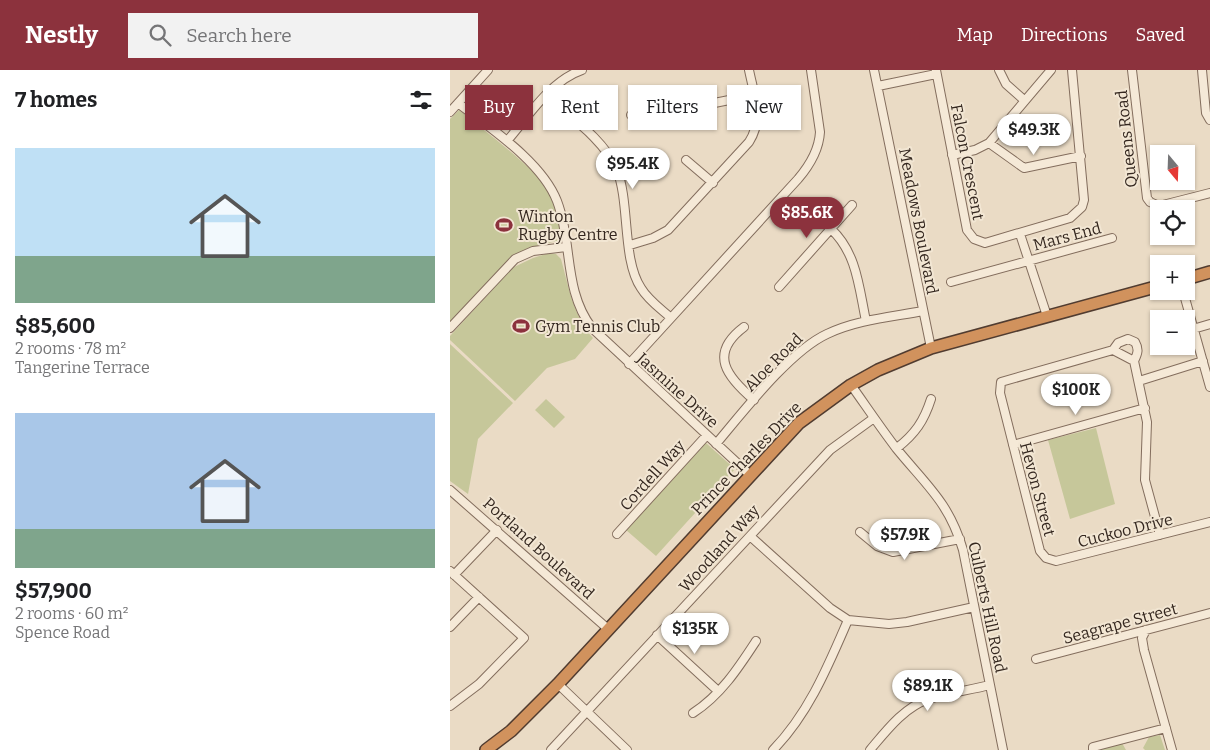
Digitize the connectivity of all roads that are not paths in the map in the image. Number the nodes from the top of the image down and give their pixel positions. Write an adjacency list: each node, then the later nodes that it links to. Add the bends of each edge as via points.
1 (488, 70): 17 (street)
2 (582, 70): 12 (street)
3 (749, 70): 13 (street)
4 (810, 70): 43 (street, via 820,132 811,161)
5 (874, 70): 14 (street, Meadows Boulevard)
6 (999, 70): 16 (street, via 1006,84)
7 (1051, 70): 16 (street)
8 (1072, 70): 25 (street)
9 (1132, 70): 28 (street, Queens Road, via 1146,198 1159,206)
10 (1202, 70): 19 (street, via 1206,113)
11 (936, 72): 14 (street); 24 (street, Falcon Crescent)
12 (557, 85)
13 (752, 85)
14 (878, 86): 41 (street, Meadows Boulevard)
15 (543, 99): 22 (street)
16 (1024, 100): 23 (street)
17 (458, 103): 18 (street); 22 (street, Jasmine Drive)
18 (450, 112)
19 (1210, 120)
20 (586, 130): 33 (street, via 612,159 621,186)
21 (755, 130): 27 (street, via 743,150)
22 (506, 141): 34 (street, Jasmine Drive, via 541,174 554,192 562,215)
23 (989, 143): 24 (street, via 976,150); 25 (street, via 1024,168)
24 (952, 155): 31 (street, Falcon Crescent, via 970,235 985,243)
25 (1081, 156): 31 (street, Falcon Crescent, via 1082,208 1070,218)
26 (686, 160): 27 (street)
27 (713, 183): 33 (street, via 668,230)
28 (1210, 194)
29 (852, 205): 30 (street)
30 (831, 229): 39 (street); 44 (street, via 846,246 852,259)
31 (1020, 234): 35 (street)
32 (1112, 238): 35 (street, Mars End)
33 (630, 245): 43 (street, via 639,286)
34 (566, 247): 47 (street, via 533,251 515,259); 54 (street, Jasmine Drive, via 574,290 582,312 598,334)
35 (1029, 260): 38 (street, Mars End); 42 (street)
36 (1210, 272): 37 (highway)
37 (1195, 276)
38 (951, 282)
39 (779, 287)
40 (1150, 288): 42 (highway, Prince Charles Drive)
41 (923, 311): 44 (street, Aloe Road); 50 (street, Meadows Boulevard)
42 (1047, 316): 50 (highway, Prince Charles Drive)
43 (671, 318): 54 (street)
44 (866, 321): 59 (street, Aloe Road, via 831,332 810,344)
45 (1210, 324): 48 (street)
46 (744, 327): 59 (street, via 728,344 724,363 735,383)
47 (450, 328)
48 (1195, 328)
49 (1195, 335): 53 (street)
50 (931, 348): 56 (highway, Prince Charles Drive)
51 (1113, 350): 52 (street); 52 (street, Hevon Street, via 1122,340 1132,340 1138,351); 64 (street, Hevon Street, via 1001,382 1000,393)
52 (1134, 361): 55 (street)
53 (1203, 361): 55 (street); 57 (street)
54 (629, 364): 62 (street, Jasmine Drive)
55 (1139, 381): 60 (street)
56 (851, 385): 61 (street, Culberts Hill Road); 66 (highway, Prince Charles Drive, via 799,423)
57 (1210, 387)
58 (931, 399): 65 (street, via 924,419 912,436)
59 (754, 400): 63 (street, Aloe Road)
60 (1145, 408): 64 (street); 73 (street, via 1145,480)
61 (874, 418): 65 (street, Culberts Hill Road); 72 (street, Woodland Way, via 830,450)
62 (707, 435): 63 (street, Jasmine Drive); 71 (street, Cordell Way)
63 (716, 444): 66 (street, Jasmine Drive)
64 (1013, 445): 75 (street, Hevon Street, via 1040,551)
65 (897, 448): 74 (street, Culberts Hill Road, via 945,505)
66 (749, 474): 82 (highway, Prince Charles Drive)
67 (450, 490): 69 (street, Portland Boulevard)
68 (1210, 522): 73 (street, Cuckoo Drive)
69 (497, 530): 76 (street); 82 (street, Portland Boulevard)
70 (860, 532): 74 (street, via 878,546 893,552)
71 (617, 534)
72 (750, 536): 80 (street, via 823,602); 84 (street, Woodland Way)
73 (1160, 536): 75 (street, Cuckoo Drive, via 1056,561)
74 (960, 540): 78 (street, Culberts Hill Road)
75 (1046, 558)
76 (452, 573): 77 (street)
77 (479, 597): 81 (street); 90 (street, via 524,638 479,684)
78 (974, 607): 80 (street, via 888,624); 88 (street, Culberts Hill Road)
79 (1210, 613): 83 (street, Seagrape Street)
80 (848, 620): 97 (street, via 820,684)
81 (450, 627)
82 (608, 628): 87 (highway, Prince Charles Drive)
83 (1146, 630): 86 (street, Seagrape Street); 93 (street, via 1142,638 1144,650)
84 (657, 635): 89 (street); 91 (street, Woodland Way)
85 (756, 641): 89 (street, via 741,665)
86 (1036, 659)
87 (558, 684): 91 (street); 94 (highway, Prince Charles Drive, via 511,731)
88 (990, 685): 98 (street, via 927,699 889,727); 99 (street, Culberts Hill Road)
89 (718, 691): 92 (street, via 706,705)
90 (450, 706)
91 (588, 712): 95 (street, Woodland Way); 96 (street)
92 (693, 712)
93 (1166, 728): 100 (street, via 1093,747); 101 (street)
94 (486, 750)
95 (551, 750)
96 (627, 750)
97 (773, 750)
98 (870, 750)
99 (1003, 750)
100 (1093, 750)
101 (1172, 750)

